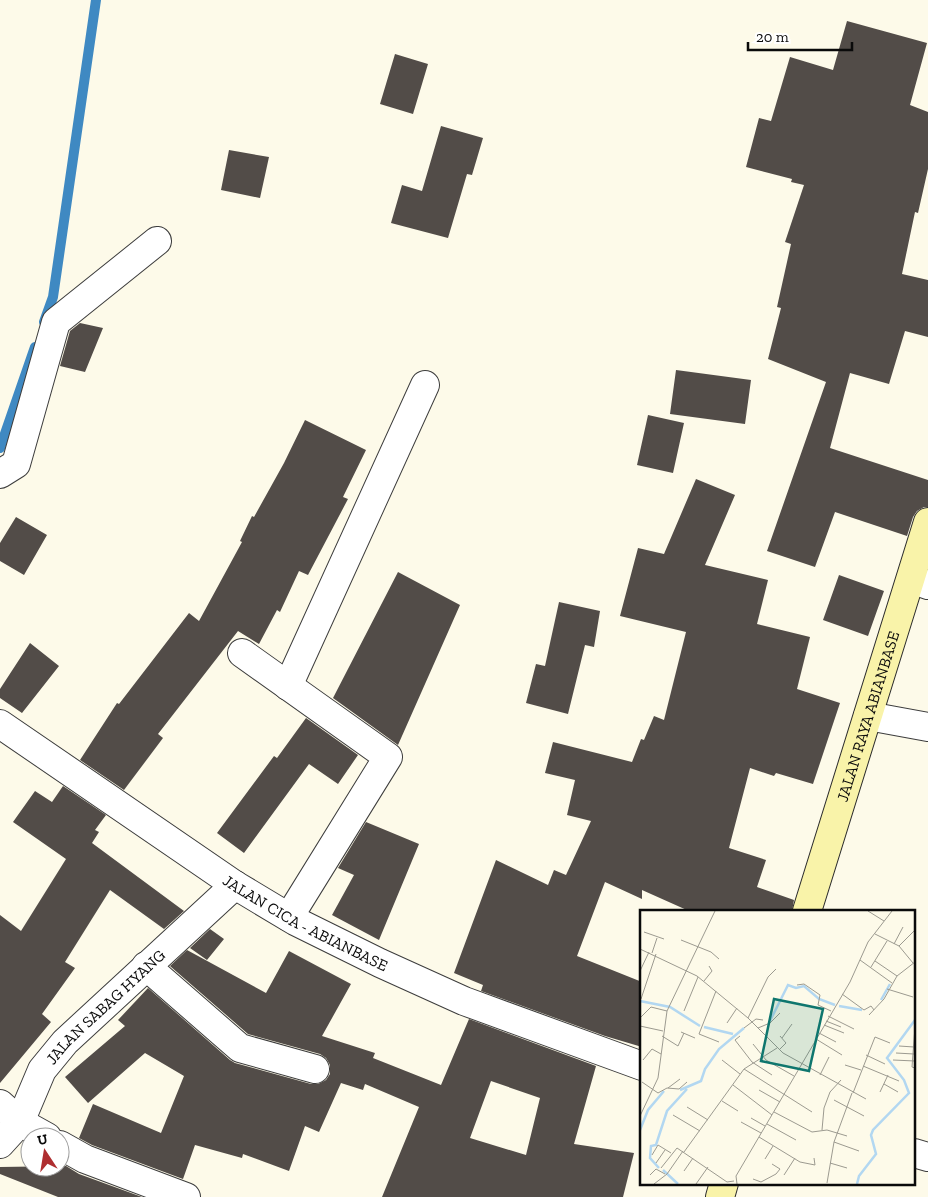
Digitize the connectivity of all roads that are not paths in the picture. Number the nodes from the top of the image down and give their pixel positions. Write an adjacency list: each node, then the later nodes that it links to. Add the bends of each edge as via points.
1 (157, 242): 3 (street, via 56,322 16,464)
2 (425, 385): 7 (street)
3 (0, 474)
4 (928, 522): 5 (main road, JALAN RAYA ABIANBASE)
5 (919, 582): 8 (main road, JALAN RAYA ABIANBASE)
6 (242, 653): 7 (street)
7 (288, 686): 13 (street, via 388,757)
8 (868, 716): 10 (street); 12 (main road, JALAN RAYA ABIANBASE)
9 (0, 724): 11 (street, JALAN CICA - ABIANBASE)
10 (928, 727)
11 (235, 885): 13 (street, JALAN CICA - ABIANBASE); 14 (street, JALAN SABAG HYANG)
12 (807, 910)
13 (289, 917): 15 (street, JALAN CICA - ABIANBASE, via 464,1001)
14 (146, 966): 16 (street, via 240,1048); 18 (street, JALAN SABAG HYANG, via 64,1042 42,1070)
15 (640, 1065)
16 (315, 1069)
17 (0, 1104): 18 (street)
18 (20, 1122): 19 (street); 20 (street, JALAN SABAG HYANG)
19 (29, 1127)
20 (0, 1144)
21 (70, 1151): 23 (street)
22 (724, 1184): 24 (main road)
23 (186, 1197)
24 (720, 1197)

